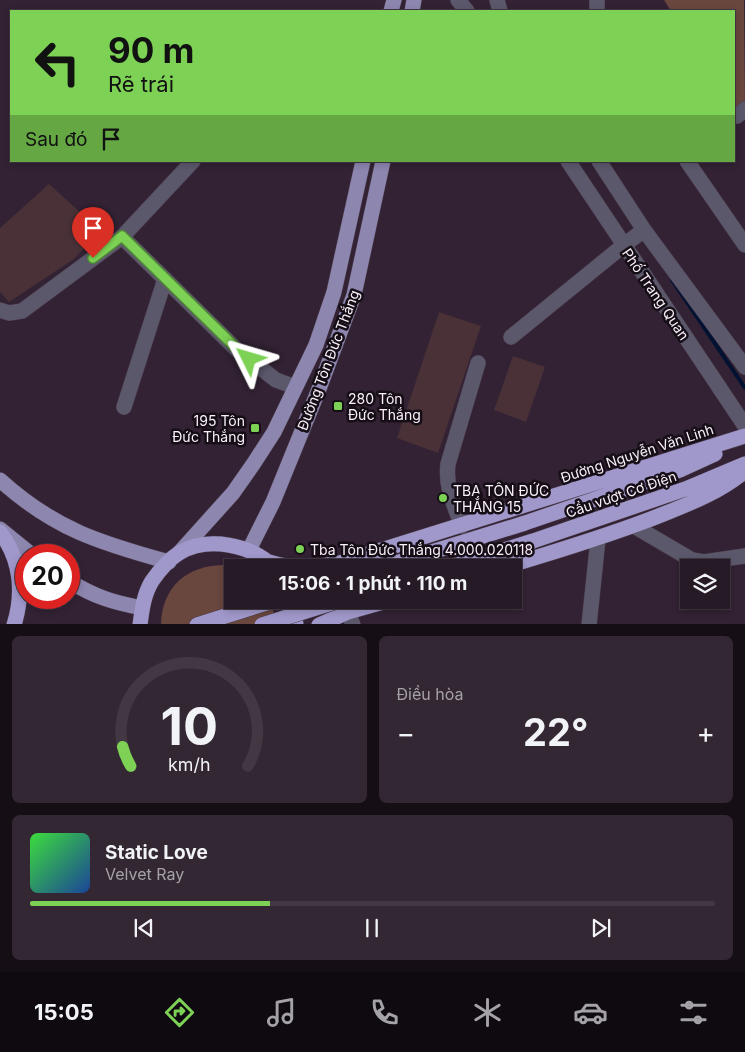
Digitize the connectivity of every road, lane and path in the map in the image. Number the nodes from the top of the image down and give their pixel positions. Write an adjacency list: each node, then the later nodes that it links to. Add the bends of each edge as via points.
1 (458, 0): 2 (street)
2 (466, 10)
3 (192, 162): 9 (street)
4 (363, 162): 17 (main road, Đường Tôn Đức Thắng, via 334,292 316,345)
5 (383, 162): 29 (main road, Đường Tôn Đức Thắng, via 354,296 320,389 273,502)
6 (569, 162): 10 (street, Phố Trang Quan)
7 (598, 162): 10 (street)
8 (688, 162): 11 (street)
9 (122, 236): 12 (street); 13 (street, via 22,311 9,313)
10 (636, 237): 14 (street); 16 (street); 19 (street, Phố Trang Quan)
11 (745, 245)
12 (165, 279): 17 (street, via 236,348 276,380); 18 (street)
13 (0, 310)
14 (511, 337)
15 (478, 363): 24 (street, via 446,476)
16 (745, 367)
17 (295, 387): 31 (main road, Đường Tôn Đức Thắng, via 274,432 233,493)
18 (124, 407)
19 (745, 426)
20 (745, 436): 24 (highway, Đường Nguyễn Văn Linh); 34 (highway, Cầu vượt Cơ Điện, via 680,470)
21 (745, 464): 35 (highway, Cầu vượt Cơ Điện, via 688,488)
22 (745, 471): 25 (highway, via 709,495)
23 (0, 480): 31 (main road, via 34,508 67,528 103,542)
24 (462, 526): 33 (highway, Đường Nguyễn Văn Linh)
25 (634, 526): 27 (highway); 30 (street, via 692,560 704,562)
26 (0, 530): 28 (main road); 42 (highway, via 19,575 20,601)
27 (598, 538): 36 (highway); 48 (street)
28 (18, 544)
29 (249, 550): 31 (highway, via 238,546 204,545); 32 (highway)
30 (745, 556)
31 (174, 557): 38 (highway, via 151,582)
32 (263, 559)
33 (353, 559)
34 (408, 559)
35 (476, 559)
36 (522, 562)
37 (80, 588): 38 (main road, via 106,600)
38 (142, 608): 43 (highway)
39 (246, 609): 44 (highway)
40 (294, 609): 46 (highway)
41 (348, 612): 45 (highway, bridge); 47 (highway)
42 (14, 624)
43 (140, 624)
44 (197, 624)
45 (262, 624)
46 (296, 624)
47 (319, 624)
48 (589, 624)

